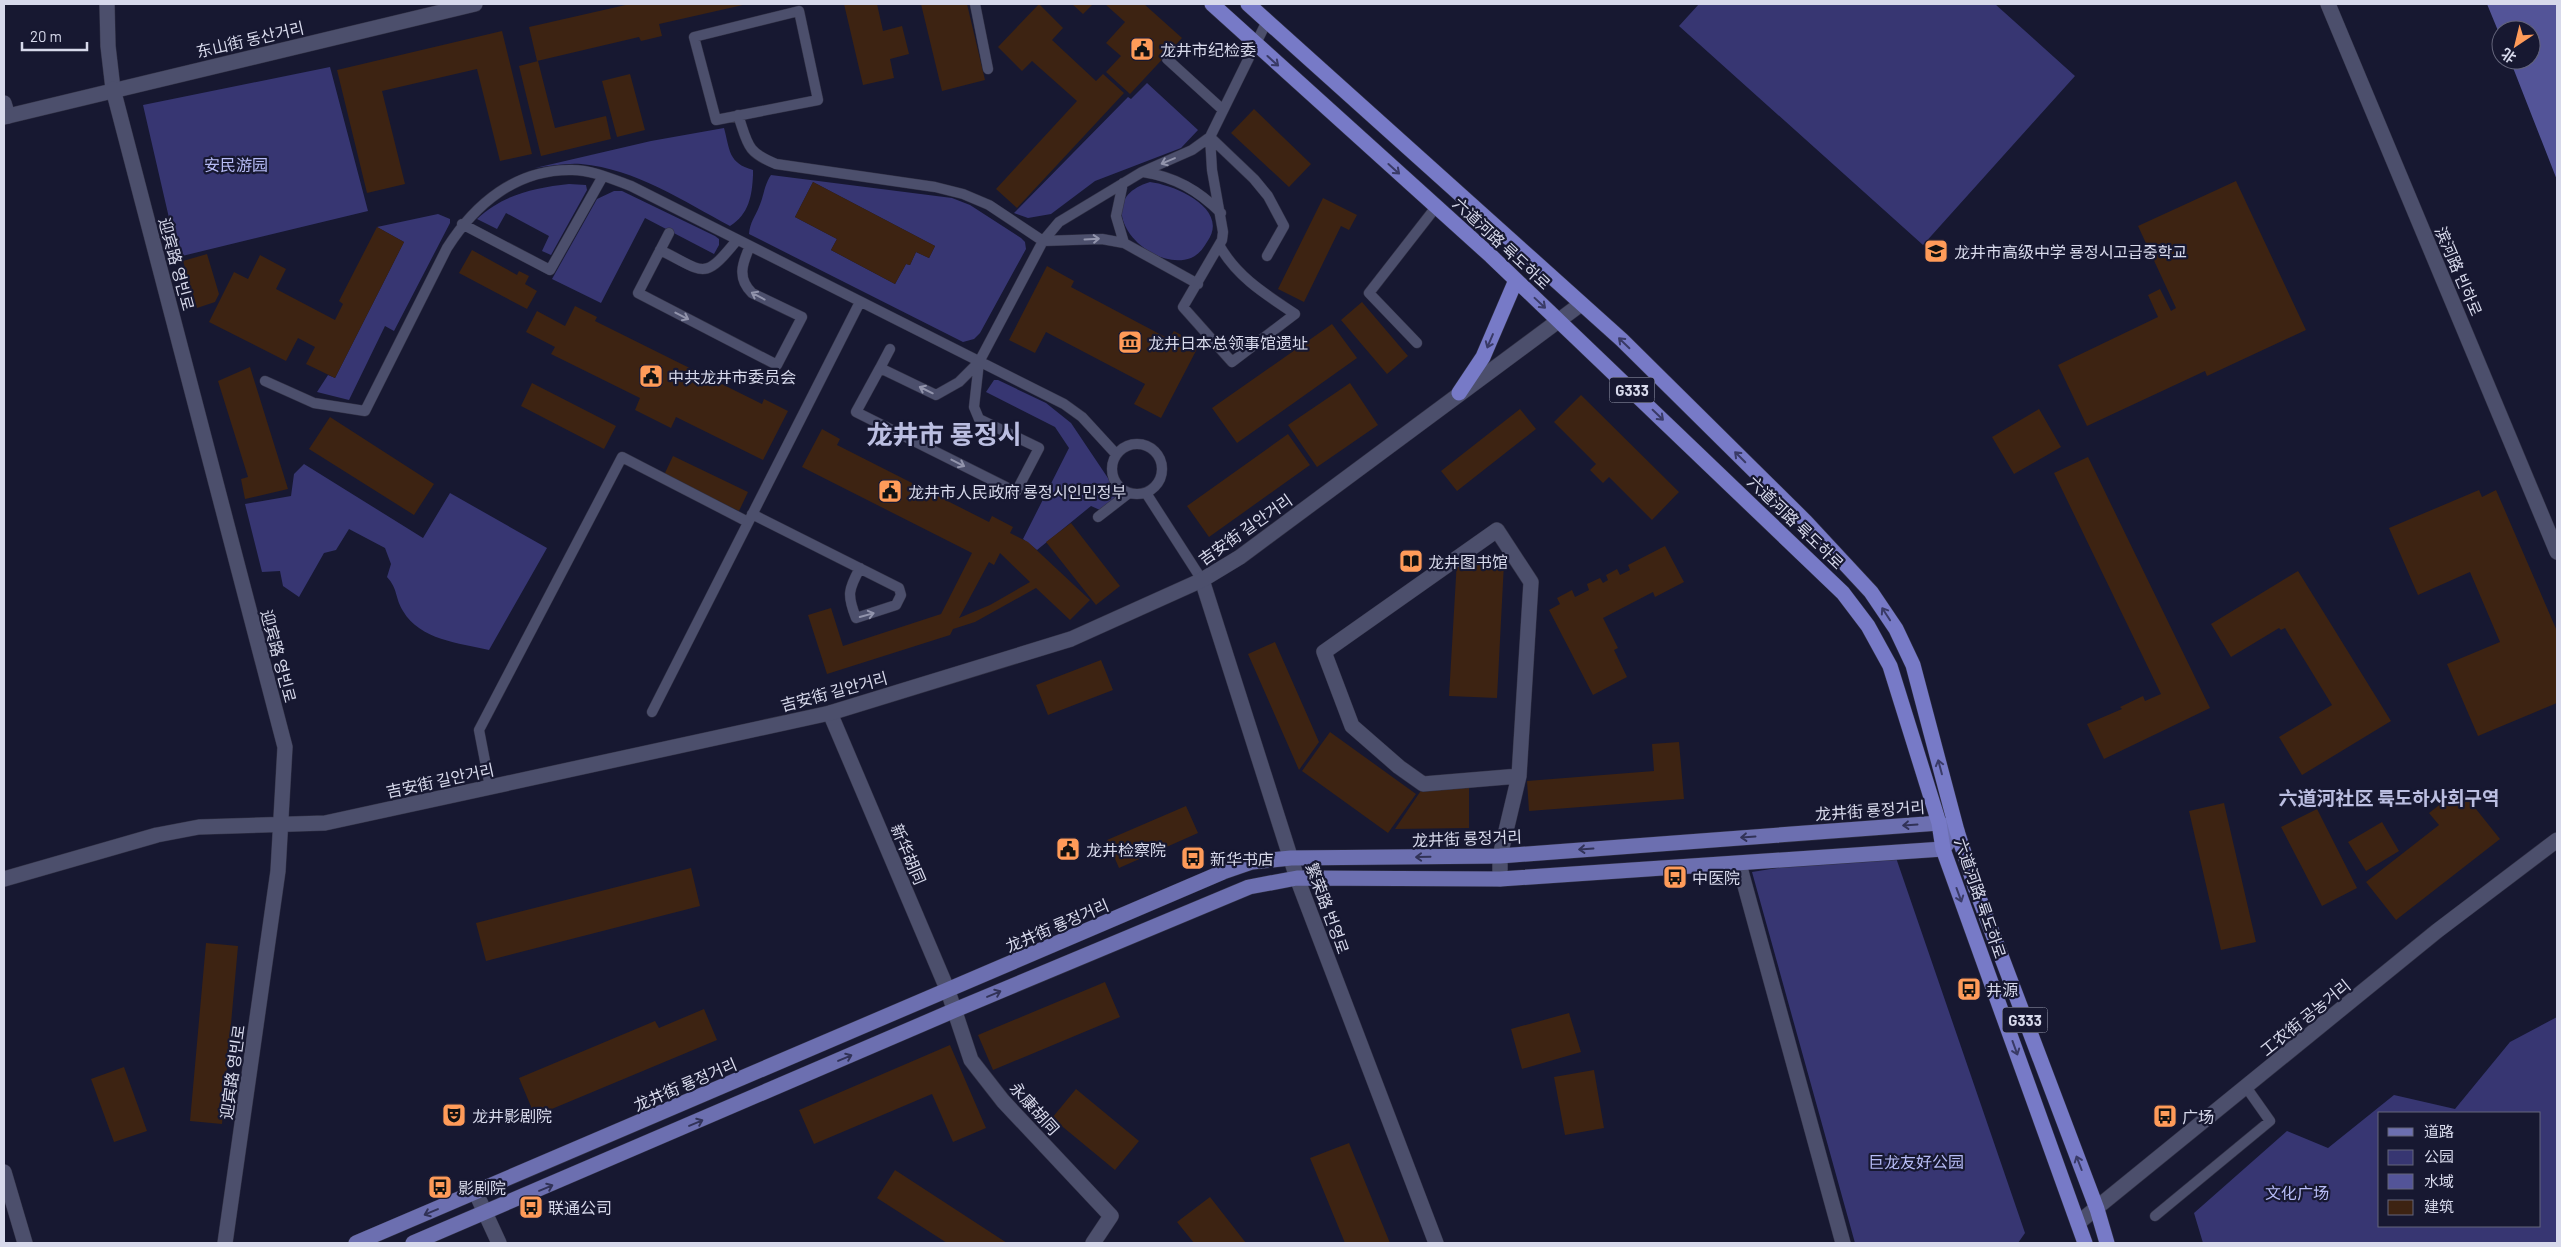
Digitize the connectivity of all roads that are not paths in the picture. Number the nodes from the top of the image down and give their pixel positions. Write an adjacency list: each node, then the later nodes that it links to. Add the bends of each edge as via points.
1 (107, 4): 11 (street, 迎宾路 영빈로)
2 (475, 4): 11 (street, 东山街 동산거리)
3 (976, 4): 10 (lane)
4 (1212, 4): 8 (highway, 六道河路 륙도하로 / G333)
5 (1248, 4): 7 (highway, 六道河路 륙도하로 / G333)
6 (2328, 4): 46 (street, 滨河路 빈하로)
7 (1267, 21): 8 (lane); 33 (highway, 六道河路 륙도하로 / G333)
8 (1256, 45): 12 (lane); 19 (highway, 六道河路 륙도하로 / G333, one-way to 19)
9 (1167, 59): 12 (lane)
10 (988, 69)
11 (113, 89): 13 (street, 东山街 동산거리); 54 (street, 迎宾路 영빈로, via 285,747 280,806)
12 (1223, 110): 15 (lane)
13 (5, 112)
14 (738, 115): 14 (lane, via 818,100 799,11 694,37 716,120); 24 (lane, via 746,144 762,158 776,164 964,194 989,205)
15 (1210, 137): 16 (lane, one-way to 16, via 1192,150); 20 (lane, via 1214,187); 29 (lane, via 1263,190 1284,226)
16 (1142, 172): 18 (lane); 20 (lane, via 1176,180 1203,195)
17 (603, 176): 21 (lane, via 572,170 545,172 511,185 487,199); 21 (lane, via 550,270); 23 (lane, via 631,186)
18 (1123, 182): 24 (lane, via 1059,222); 25 (lane, via 1116,216)
19 (1436, 207): 30 (highway, 六道河路 륙도하로 / G333); 35 (lane, via 1369,293)
20 (1222, 214): 26 (lane, via 1224,232)
21 (462, 224): 39 (lane, via 365,411 314,403)
22 (669, 233): 28 (lane)
23 (737, 240): 27 (lane); 28 (lane, via 719,262 705,270)
24 (1043, 241): 25 (lane, one-way to 25, via 1102,239); 37 (lane)
25 (1124, 244): 31 (lane)
26 (1219, 245): 31 (lane); 31 (lane, via 1229,263 1250,284 1295,314 1232,362 1183,307)
27 (750, 246): 28 (lane, one-way to 27, via 638,293 777,365 802,317 746,287 742,268); 32 (lane)
28 (660, 250)
29 (1266, 256)
30 (1516, 280): 34 (highway, 六道河路 륙도하로 / G333, one-way to 34); 40 (highway, one-way to 40, via 1483,357)
31 (1198, 284)
32 (860, 302): 37 (lane); 45 (lane)
33 (1581, 304): 34 (street, 吉安街 길안거리); 55 (highway, 六道河路 륙도하로 / G333, one-way to 33, via 1913,665 1896,629 1871,592 1806,522 1622,340)
34 (1558, 319): 40 (street, 吉安街 길안거리); 53 (highway, 六道河路 륙도하로 / G333, one-way to 53, via 1826,575 1868,626 1890,666)
35 (1417, 343)
36 (890, 349): 38 (lane)
37 (979, 362): 38 (lane, one-way to 38, via 959,382 936,395); 38 (lane, one-way to 37, via 856,412 1016,492 1039,448 979,419 974,407); 41 (lane, via 1064,404 1082,417)
38 (880, 368)
39 (265, 381)
40 (1459, 394): 48 (street, 吉安街 길안거리, via 1240,557)
41 (1116, 454): 42 (lane, via 1134,444 1142,444 1156,452 1161,459 1162,475 1159,483); 43 (lane, via 1111,466 1112,475 1121,490)
42 (1146, 493): 43 (lane); 48 (lane)
43 (1129, 494): 44 (lane)
44 (1098, 517)
45 (750, 518): 47 (lane); 49 (lane); 52 (lane, via 622,457 479,730)
46 (2557, 552)
47 (860, 568): 47 (lane, one-way to 47, via 849,592 856,618 896,605 901,595 899,588)
48 (1202, 580): 50 (street, 吉安街 길안거리, via 1071,639); 59 (street, 繁荣路 번영로)
49 (652, 712)
50 (830, 713): 52 (street, 吉安街 길안거리); 64 (street, 新华胡同)
51 (1519, 776): 51 (street, via 1531,582 1497,530 1324,652 1352,726 1423,784); 58 (street)
52 (490, 787): 54 (street, 吉安街 길안거리, via 326,823)
53 (1939, 823): 55 (main road, 龙井街 룡정거리); 57 (highway, 六道河路 륙도하로 / G333); 58 (main road, 龙井街 룡정거리, one-way to 58)
54 (282, 824): 62 (street, 吉安街 길안거리, via 199,827 157,835); 74 (street, 迎宾路 영빈로)
55 (1957, 831): 57 (main road); 69 (highway, 六道河路 륙도하로 / G333, one-way to 55)
56 (2557, 840): 66 (street, 工农街 공농거리, via 2430,937)
57 (1943, 850): 60 (main road); 72 (highway, 六道河路 륙도하로 / G333, one-way to 72)
58 (1500, 856): 59 (main road, 龙井街 룡정거리, one-way to 59); 63 (street)
59 (1291, 858): 61 (street, 繁荣路 번영로); 64 (main road, 龙井街 룡정거리, via 1252,862 1223,872)
60 (1739, 864): 63 (main road); 80 (street)
61 (1297, 878): 63 (main road); 65 (main road, one-way to 61, via 1249,887); 79 (street, 繁荣路 번영로)
62 (4, 879)
63 (1500, 879)
64 (948, 991): 65 (street, 新华胡同); 68 (main road, 龙井街 룡정거리)
65 (954, 1010): 70 (main road, one-way to 65); 78 (street, 永康胡同, via 971,1060 1003,1101 1111,1216)
66 (2246, 1087): 69 (street, 工农街 공농거리); 71 (lane, via 2270,1121)
67 (4, 1172): 73 (street)
68 (476, 1193): 70 (street); 75 (main road, 龙井街 룡정거리, one-way to 75)
69 (2096, 1209): 72 (street, 工农街 공농거리); 82 (highway, 六道河路 륙도하로 / G333)
70 (486, 1214): 76 (main road); 77 (street)
71 (2155, 1216)
72 (2078, 1223): 81 (highway, 六道河路 륙도하로 / G333)
73 (25, 1243)
74 (225, 1243)
75 (356, 1243)
76 (413, 1243)
77 (499, 1243)
78 (1093, 1243)
79 (1436, 1243)
80 (1843, 1243)
81 (2085, 1243)
82 (2107, 1243)

